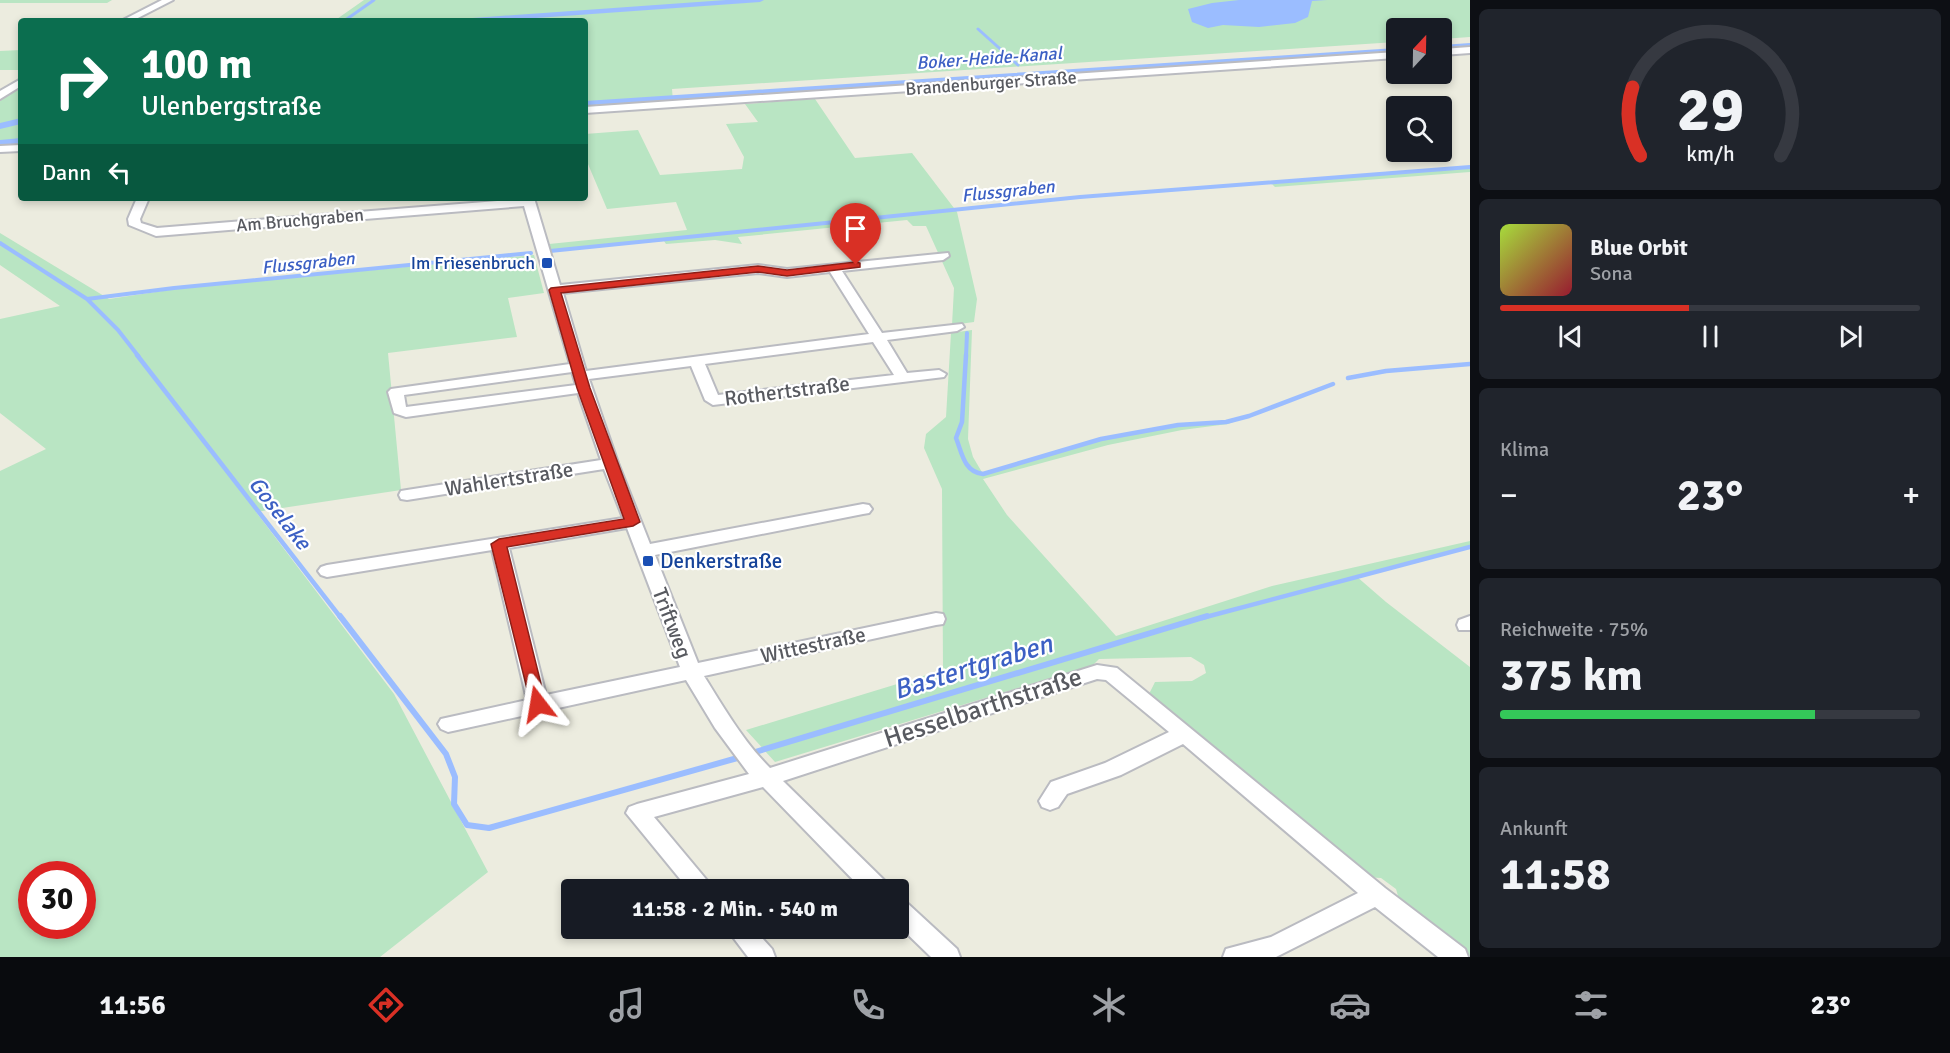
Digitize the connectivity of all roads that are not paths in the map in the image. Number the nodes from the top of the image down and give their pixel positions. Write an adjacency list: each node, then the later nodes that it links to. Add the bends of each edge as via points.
1 (169, 0): 2 (street)
2 (131, 18)
3 (1470, 50): 4 (street)
4 (1452, 51)
5 (1386, 57): 8 (street, Brandenburger Straße)
6 (18, 84): 7 (street)
7 (0, 96)
8 (588, 110)
9 (18, 148): 10 (street)
10 (0, 149)
11 (142, 201): 12 (street, Am Bruchgraben, via 135,225 156,232)
12 (517, 201)
13 (529, 201): 16 (street, Triftweg)
14 (944, 255): 15 (street)
15 (834, 268): 16 (street, via 787,273 758,269); 18 (street)
16 (555, 290): 21 (street, Triftweg)
17 (957, 327): 18 (street, Rothertstraße)
18 (878, 337): 19 (street, Rothertstraße); 22 (street)
19 (696, 361): 21 (street, Rothertstraße); 22 (street, Rothertstraße, via 713,400)
20 (939, 374): 22 (street, Rothertstraße)
21 (580, 377): 21 (street, via 406,412 399,410 396,392); 23 (street, Triftweg)
22 (903, 378)
23 (610, 463): 24 (street, Wahlertstraße); 26 (street, Triftweg)
24 (407, 495)
25 (863, 509): 28 (street)
26 (633, 522): 27 (street); 28 (street, Triftweg)
27 (499, 544): 29 (street); 32 (street)
28 (645, 551): 31 (street, Triftweg)
29 (327, 571)
30 (936, 619): 31 (street, Wittestraße)
31 (691, 671): 32 (street, Wittestraße); 35 (street, Triftweg, via 722,723)
32 (538, 704): 33 (street, Wittestraße)
33 (448, 724)
34 (1185, 734): 35 (street, Hesselbarthstraße, via 1122,681 1097,672); 36 (street, via 1113,769 1059,788); 39 (street, Hesselbarthstraße)
35 (765, 778): 37 (street, Hesselbarthstraße, via 637,813); 38 (street, Triftweg)
36 (1050, 801)
37 (694, 879)
38 (868, 879)
39 (1377, 896): 44 (street, via 1276,946); 45 (street, Hesselbarthstraße)
40 (909, 920): 43 (street)
41 (747, 939): 42 (street)
42 (763, 957)
43 (948, 957)
44 (1235, 957)
45 (1456, 957)

